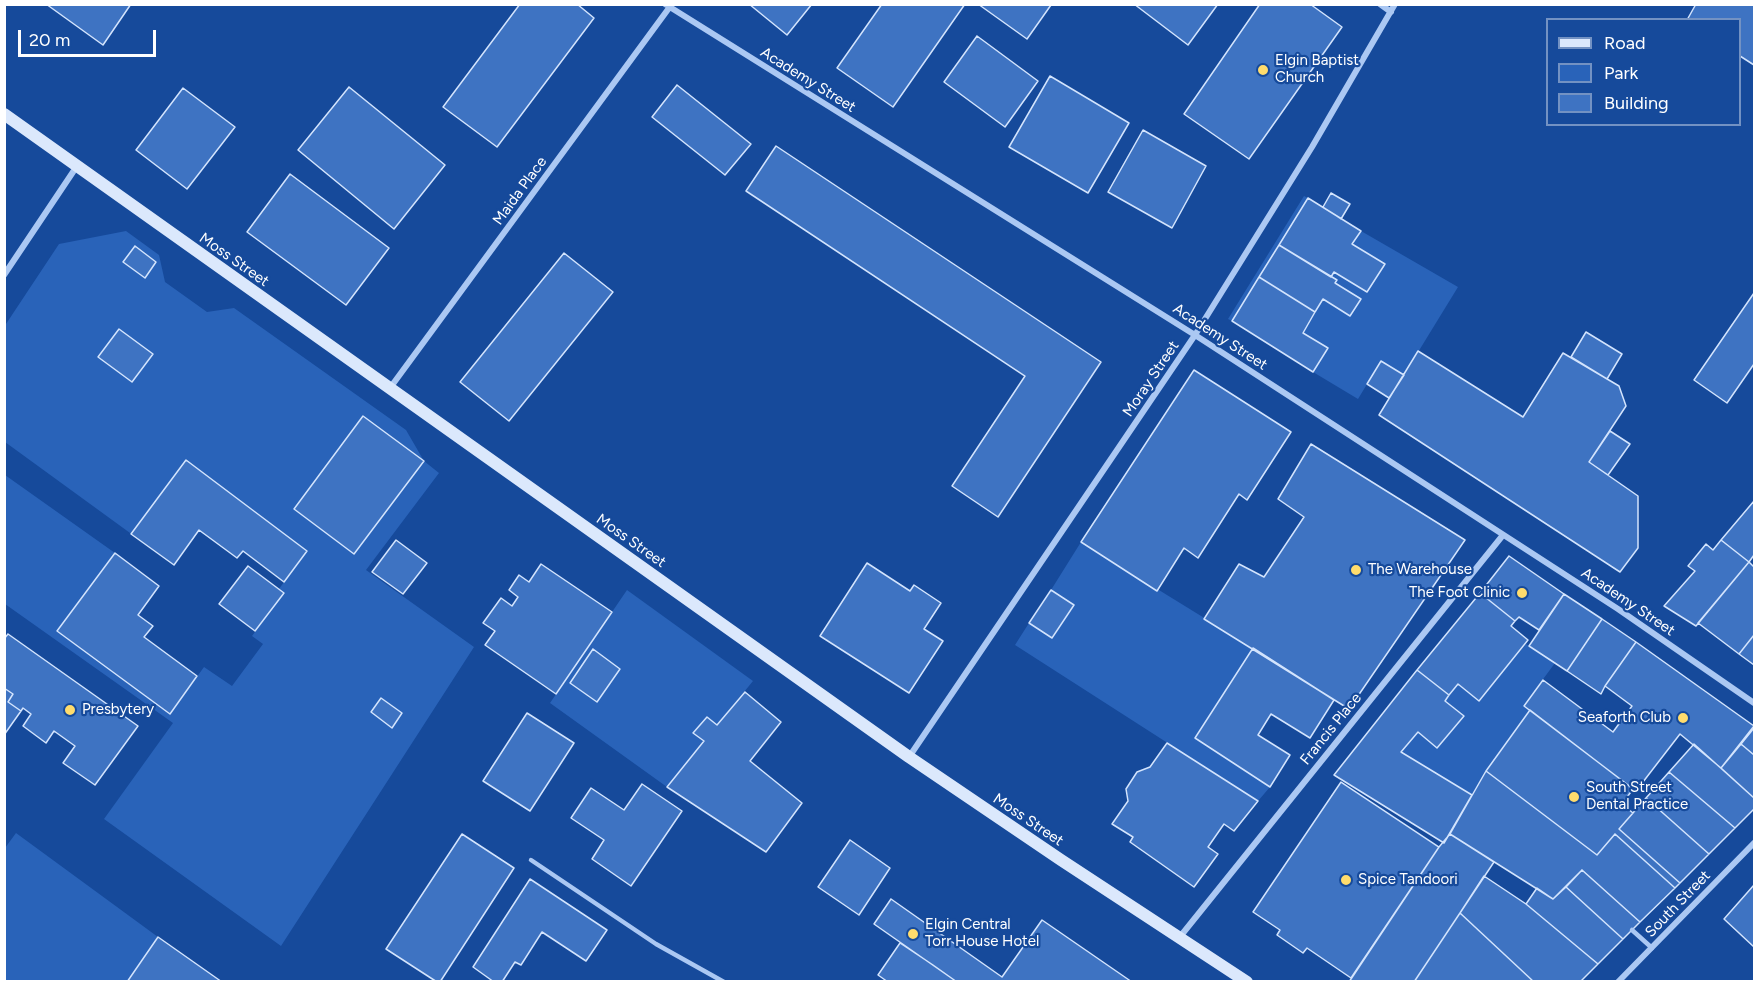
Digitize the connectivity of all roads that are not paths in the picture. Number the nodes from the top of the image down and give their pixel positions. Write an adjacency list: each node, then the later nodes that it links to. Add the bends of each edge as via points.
1 (1380, 4): 4 (street)
2 (1395, 4): 4 (street, Moray Street)
3 (667, 6): 8 (street, Academy Street); 9 (street, Maida Place)
4 (1391, 12): 8 (street, Moray Street)
5 (4, 114): 6 (street, Moss Street)
6 (77, 166): 7 (street); 9 (street, Moss Street)
7 (4, 275)
8 (1195, 335): 10 (street, Academy Street); 12 (street, Moray Street)
9 (390, 389): 12 (street, Moss Street)
10 (1503, 535): 11 (street, Academy Street); 16 (street, Francis Place)
11 (1755, 703)
12 (909, 757): 16 (street, Moss Street)
13 (1755, 843): 17 (street, South Street)
14 (531, 860): 18 (lane, via 656,944)
15 (1632, 930): 17 (lane)
16 (1179, 938): 19 (street, Moss Street)
17 (1652, 948): 20 (street, South Street)
18 (724, 981)
19 (1247, 981)
20 (1618, 981)

